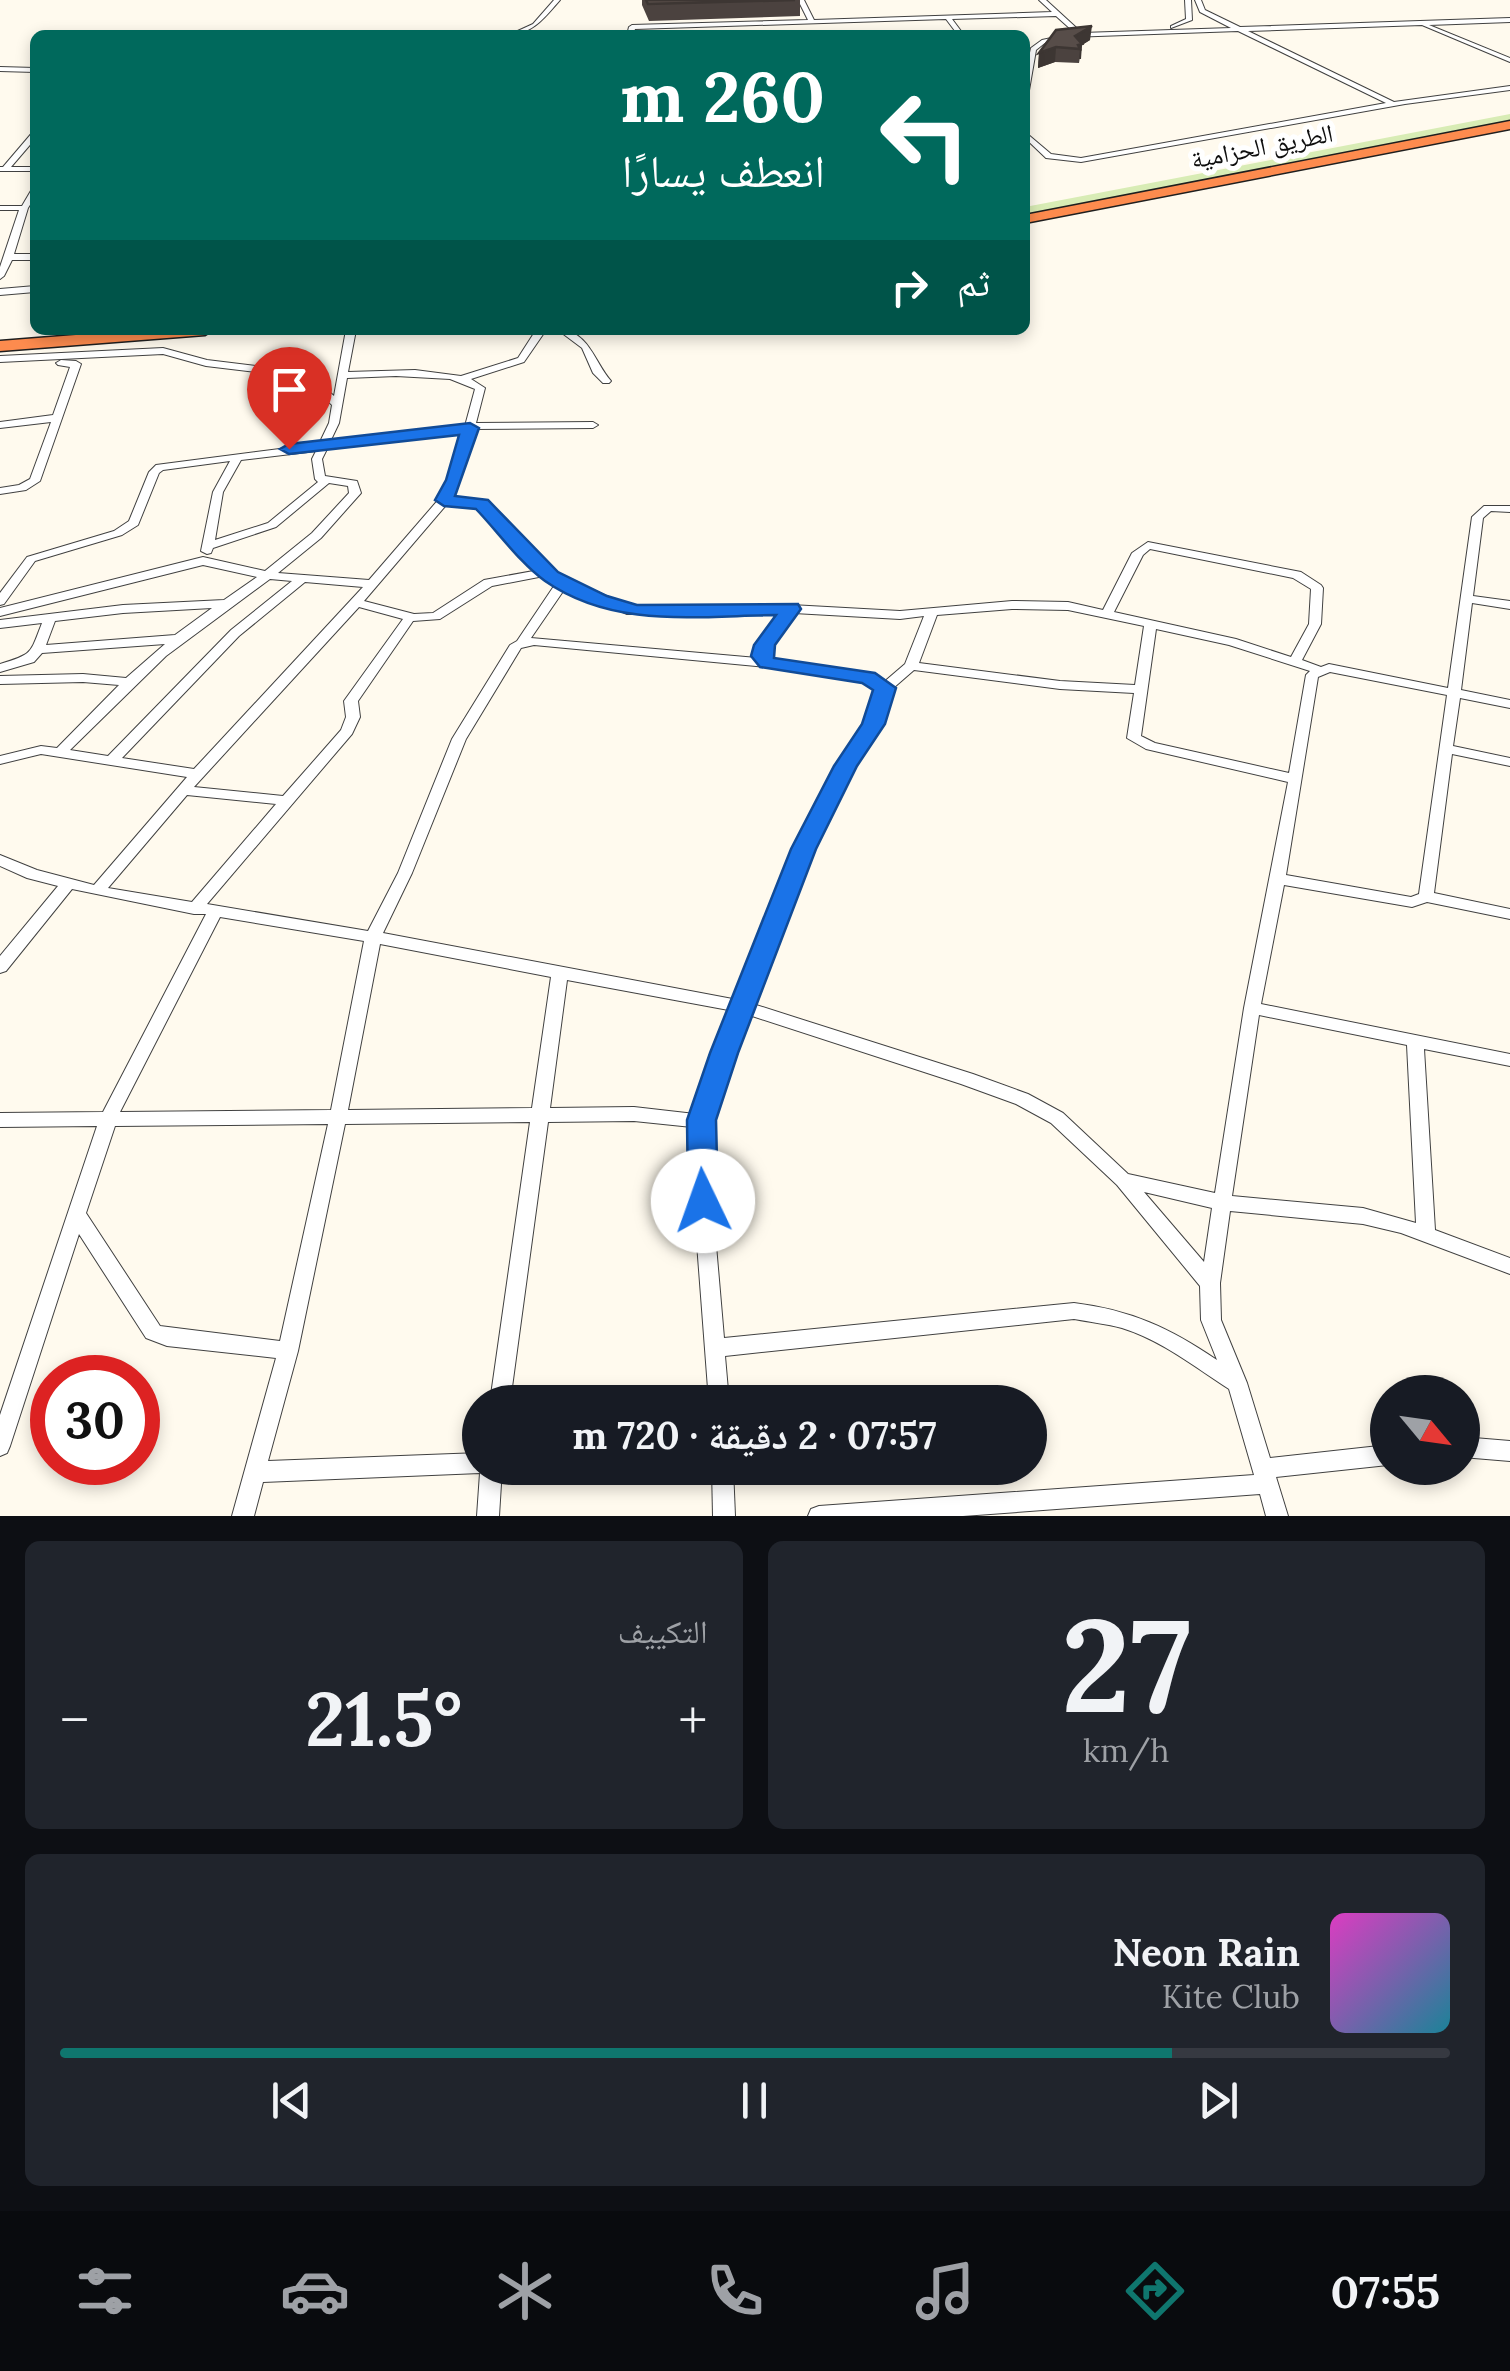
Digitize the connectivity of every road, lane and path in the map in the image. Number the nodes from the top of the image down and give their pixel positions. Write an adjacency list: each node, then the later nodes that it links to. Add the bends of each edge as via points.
1 (557, 0): 16 (street)
2 (801, 0): 10 (street)
3 (1042, 0): 6 (street)
4 (1188, 0): 9 (street)
5 (1198, 0): 13 (street, via 1202,11)
6 (1054, 14): 7 (street); 19 (street)
7 (947, 17): 10 (street); 18 (street)
8 (1510, 18): 11 (street); 13 (street)
9 (1189, 20): 12 (street); 14 (street)
10 (812, 22): 17 (street)
11 (1420, 23): 13 (street); 22 (street)
12 (1197, 27): 13 (street); 14 (street); 15 (street)
13 (1235, 27): 15 (street); 26 (street)
14 (1169, 28): 19 (street)
15 (1209, 29): 19 (street)
16 (524, 30)
17 (660, 30)
18 (957, 30)
19 (1077, 32): 20 (street); 21 (street, via 1044,41)
20 (1030, 43)
21 (1030, 55)
22 (1510, 60)
23 (0, 69): 24 (street)
24 (30, 70)
25 (1510, 88): 26 (street)
26 (1394, 104): 29 (street, via 1081,160 1049,156)
27 (1510, 112): 34 (highway, الطريق الحزامية)
28 (1510, 124): 37 (highway, الطريق الحزامية)
29 (1030, 139)
30 (30, 140): 31 (street)
31 (3, 169): 32 (street)
32 (30, 169)
33 (30, 199): 36 (street)
34 (1030, 204)
35 (0, 208): 36 (street)
36 (24, 208): 38 (street)
37 (1030, 218)
38 (9, 257): 39 (street); 40 (street)
39 (30, 257)
40 (0, 276)
41 (30, 290): 42 (street)
42 (0, 292)
43 (30, 330): 44 (highway)
44 (0, 332)
45 (141, 335): 49 (highway)
46 (350, 335): 51 (street)
47 (537, 335): 52 (street, via 521,360)
48 (570, 335): 53 (street, via 586,347)
49 (0, 346)
50 (0, 363): 54 (street, via 163,351 302,376); 55 (street, via 75,362)
51 (346, 375): 52 (street, via 418,372); 54 (street)
52 (458, 380): 58 (street, via 480,388)
53 (606, 381)
54 (338, 405): 59 (street)
55 (56, 418): 56 (street); 62 (street, via 35,481)
56 (0, 424)
57 (593, 425): 58 (street)
58 (470, 427): 59 (street); 63 (street)
59 (324, 445): 60 (street); 61 (street, via 316,460)
60 (238, 456): 65 (street, via 218,492); 73 (street, via 158,469 134,523 30,559)
61 (325, 481): 65 (street, via 272,526); 68 (street, via 353,483 355,493)
62 (0, 491)
63 (444, 500): 67 (street, via 482,504); 71 (street)
64 (1510, 508): 72 (street, via 1488,508 1478,517)
65 (209, 546): 66 (street)
66 (204, 562): 68 (street); 78 (street)
67 (547, 572): 70 (street); 81 (street, via 500,579 443,614)
68 (266, 575): 69 (street); 75 (street)
69 (303, 578): 71 (street); 101 (street, via 222,645)
70 (563, 582): 77 (street, via 636,611); 86 (street)
71 (373, 584): 74 (street)
72 (1467, 600): 76 (street); 97 (street)
73 (0, 601)
74 (356, 603): 81 (street); 104 (street)
75 (226, 604): 82 (street); 85 (street)
76 (1510, 606)
77 (791, 609): 80 (street); 89 (street, via 764,645)
78 (0, 612)
79 (1108, 613): 80 (street, via 1038,604); 84 (street); 88 (street, via 1148,545 1297,575 1316,588 1315,624)
80 (932, 614): 90 (street)
81 (410, 617): 107 (street, via 351,700 352,724)
82 (50, 620): 83 (street); 87 (street)
83 (0, 624)
84 (1152, 624): 88 (street); 96 (street)
85 (179, 639): 87 (street); 94 (street)
86 (523, 641): 89 (street); 116 (street, via 459,739)
87 (38, 649): 91 (street)
88 (1296, 661): 92 (street)
89 (768, 663): 95 (street, via 868,678)
90 (910, 666): 95 (street); 96 (street)
91 (0, 668)
92 (1319, 670): 97 (street); 105 (street, via 1312,675)
93 (0, 680): 94 (street)
94 (129, 682): 100 (street)
95 (885, 688): 119 (street, via 874,724 804,849)
96 (1138, 689): 105 (street, via 1132,735 1141,742)
97 (1453, 692): 98 (street); 99 (street)
98 (1510, 704)
99 (1448, 749): 103 (street); 112 (street)
100 (60, 753): 101 (street); 102 (street, via 24,751)
101 (112, 759): 104 (street)
102 (0, 760)
103 (1510, 762)
104 (197, 774): 106 (street)
105 (1295, 779): 109 (street)
106 (183, 790): 107 (street); 111 (street)
107 (286, 801): 113 (street)
108 (0, 860): 110 (street)
109 (1278, 878): 112 (street, via 1412,902); 120 (street)
110 (67, 884): 111 (street); 117 (street)
111 (97, 891): 113 (street)
112 (1426, 897): 115 (street)
113 (194, 908): 114 (street)
114 (215, 912): 116 (street); 126 (street)
115 (1510, 914)
116 (373, 938): 118 (street); 124 (street)
117 (0, 967)
118 (560, 972): 119 (street); 123 (street)
119 (742, 1006): 127 (street); 128 (street, via 1022,1099 1056,1118)
120 (1252, 1008): 121 (street); 129 (street)
121 (1415, 1043): 122 (street); 131 (street)
122 (1510, 1060)
123 (540, 1116): 124 (street); 127 (street); 137 (street)
124 (338, 1117): 126 (street); 135 (street)
125 (0, 1120): 126 (street)
126 (108, 1120): 130 (street)
127 (702, 1120): 134 (street)
128 (1123, 1180): 129 (street); 133 (street)
129 (1224, 1203): 131 (street, via 1363,1216); 133 (street)
130 (76, 1213): 135 (street, via 153,1332); 139 (street)
131 (1426, 1235): 132 (street)
132 (1510, 1266)
133 (1210, 1283): 136 (street, via 1211,1320)
134 (716, 1348): 136 (street, via 1074,1311 1114,1314 1148,1326); 138 (street)
135 (288, 1351): 144 (street)
136 (1237, 1383): 145 (street)
137 (502, 1385)
138 (719, 1385)
139 (0, 1446)
140 (1480, 1449): 141 (street)
141 (1510, 1451)
142 (1370, 1458): 145 (street)
143 (462, 1464): 144 (street)
144 (255, 1472): 149 (street)
145 (1264, 1476): 148 (street); 153 (street)
146 (491, 1485): 150 (street)
147 (723, 1485): 151 (street)
148 (974, 1511): 152 (street)
149 (243, 1516)
150 (488, 1516)
151 (724, 1516)
152 (819, 1516)
153 (1277, 1516)

